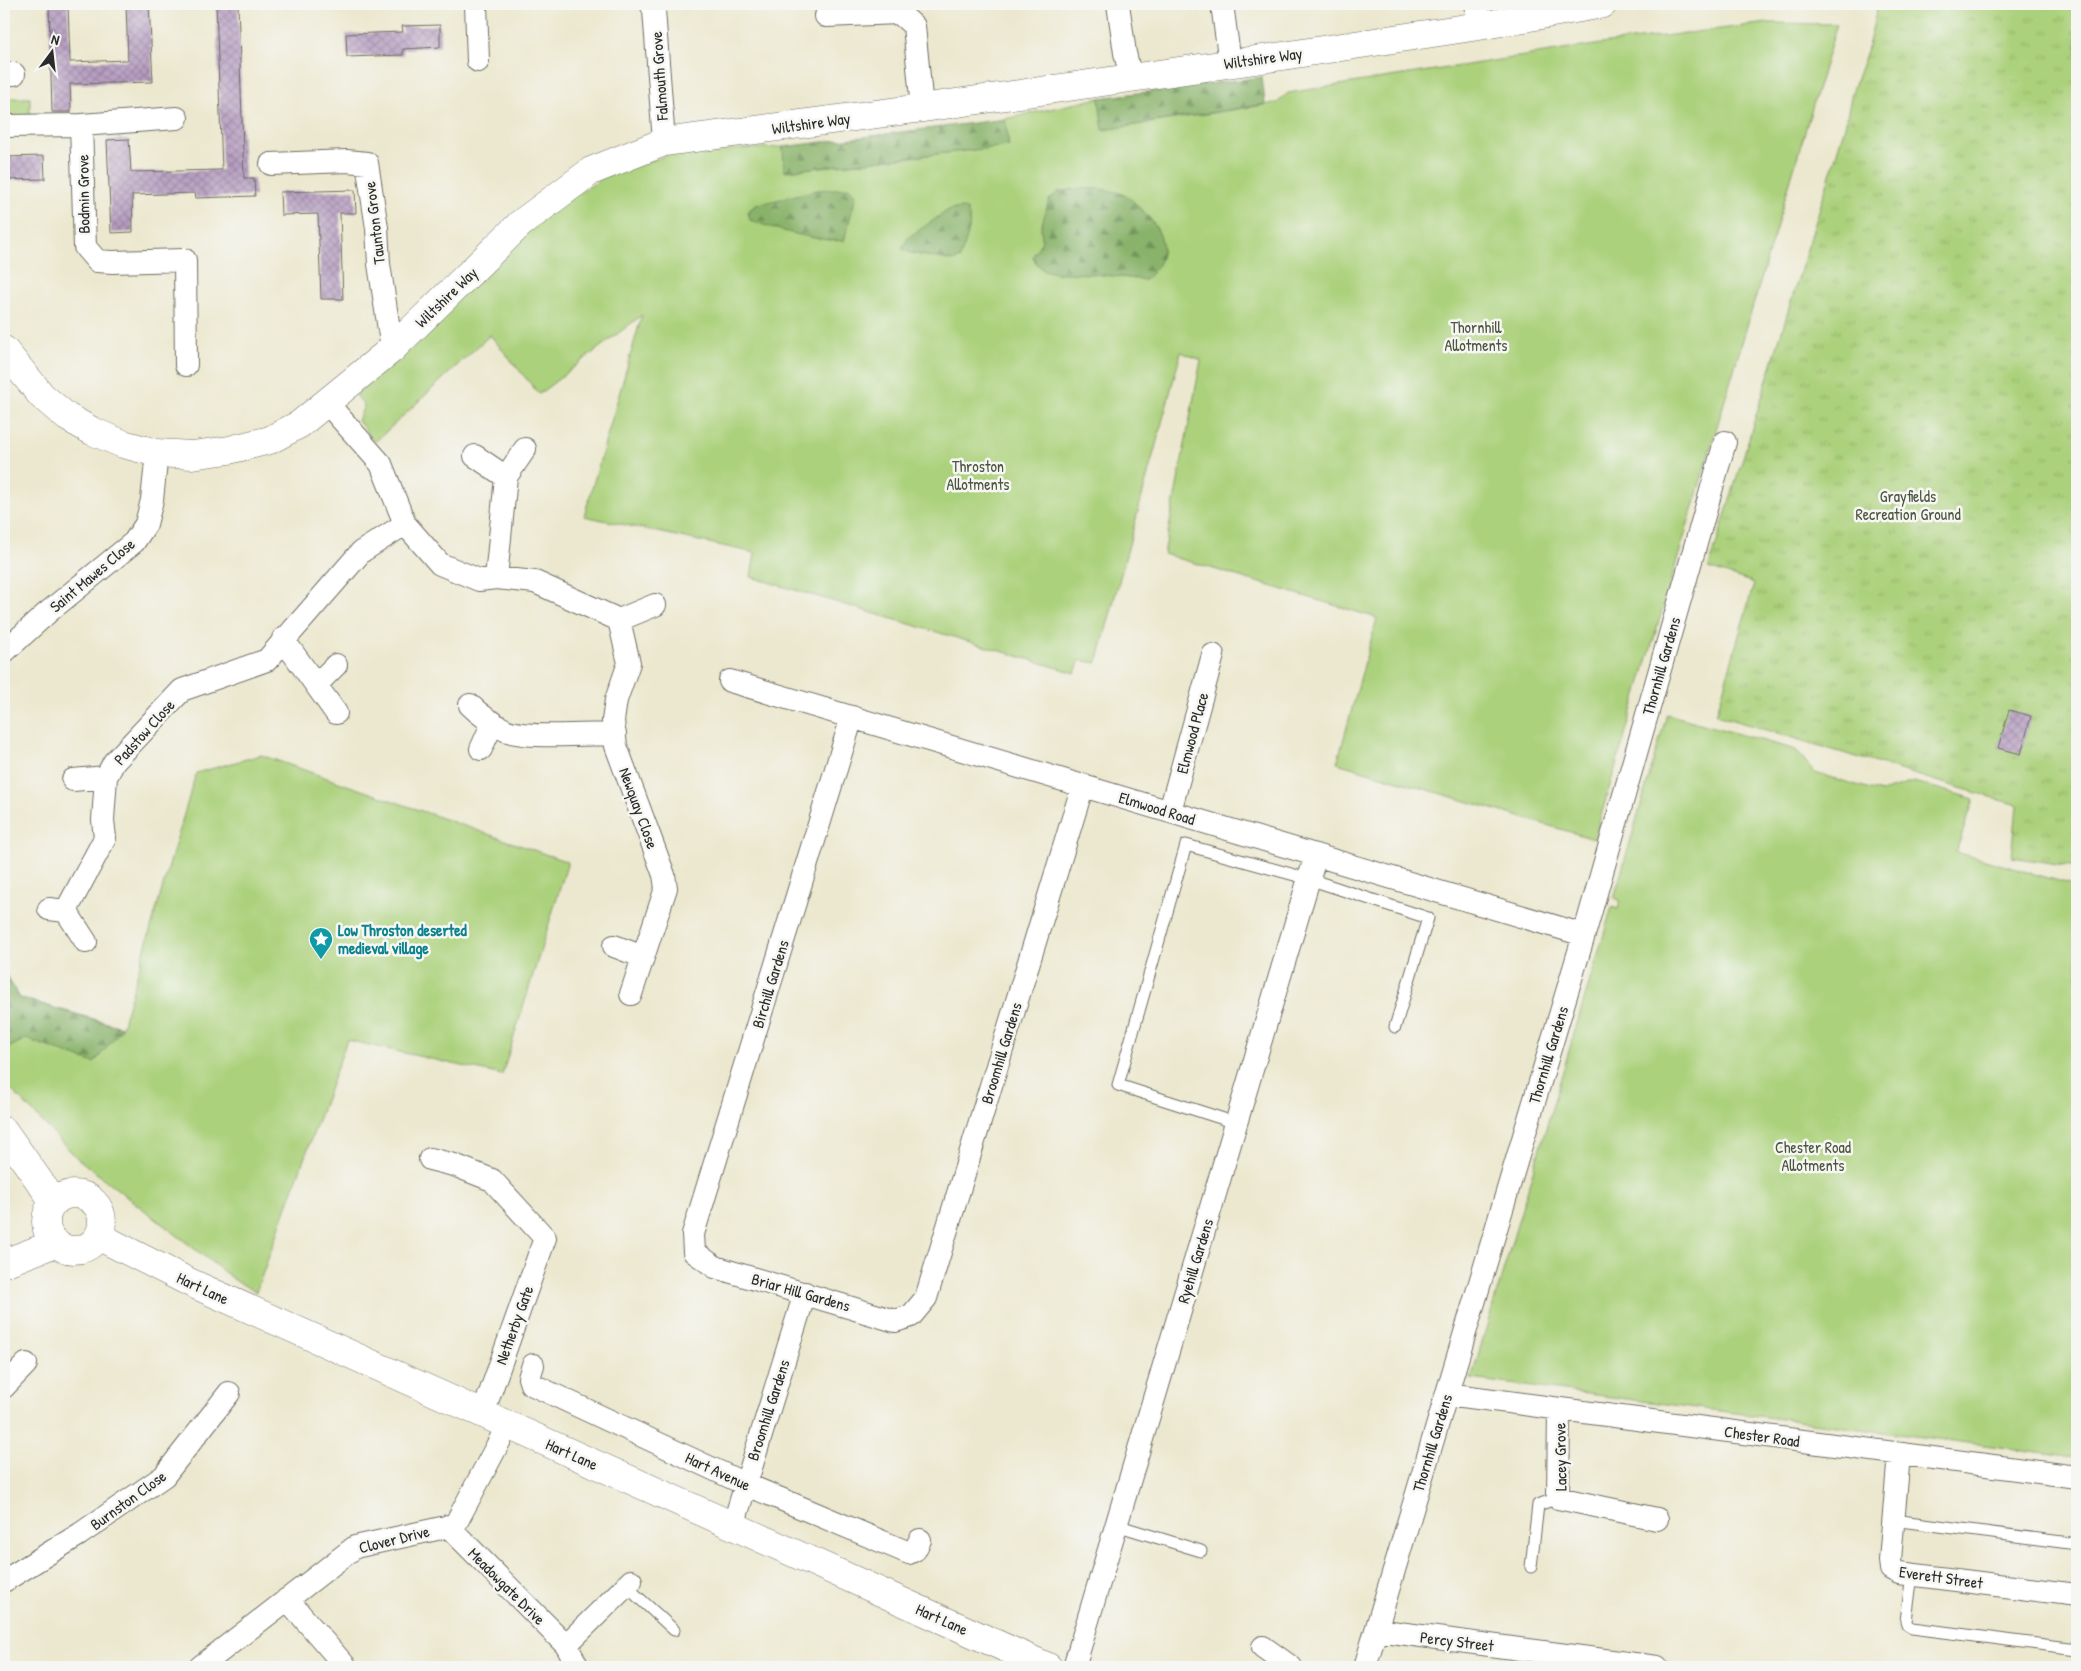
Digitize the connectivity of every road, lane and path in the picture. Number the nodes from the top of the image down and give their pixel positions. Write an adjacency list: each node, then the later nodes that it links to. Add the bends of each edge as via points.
1 (476, 4): 8 (street)
2 (1118, 4): 10 (street)
3 (1222, 4): 9 (street)
4 (1603, 4): 6 (street, Wiltshire Way)
5 (652, 7): 15 (street, Falmouth Grove)
6 (1478, 15): 9 (street, Wiltshire Way)
7 (826, 16): 11 (street, via 899,13 914,26)
8 (478, 61)
9 (1230, 63): 10 (street, Wiltshire Way)
10 (1131, 78): 11 (street, Wiltshire Way)
11 (922, 108): 15 (street, Wiltshire Way)
12 (177, 118): 13 (street)
13 (81, 125): 14 (street); 19 (street, Bodmin Grove, via 84,247 97,260 112,262 185,260)
14 (4, 126)
15 (664, 142): 17 (street, Wiltshire Way, via 591,171 527,219)
16 (271, 164): 17 (street, Taunton Grove, via 347,160 368,163)
17 (392, 349): 20 (street, Wiltshire Way)
18 (4, 350): 23 (street, Wiltshire Way, via 42,396 67,417 123,444)
19 (186, 365)
20 (327, 403): 23 (street, Wiltshire Way, via 300,424 270,440 192,455); 26 (street, via 381,464)
21 (1725, 442): 48 (street, Thornhill Gardens)
22 (525, 449): 25 (street)
23 (157, 453): 31 (street, Saint Mawes Close, via 146,524 134,542)
24 (475, 456): 25 (street)
25 (506, 477): 27 (street)
26 (405, 524): 27 (street, via 440,564 479,580); 30 (street, Padstow Close, via 361,552)
27 (496, 578): 29 (street, via 535,582)
28 (655, 605): 29 (street)
29 (619, 620): 40 (street, Newquay Close, via 629,664 616,700)
30 (284, 640): 35 (street); 42 (street, Padstow Close, via 267,660 182,690 114,762)
31 (4, 652)
32 (1213, 655): 45 (street, Elmwood Place)
33 (336, 665): 35 (street)
34 (730, 681): 38 (street, Elmwood Road)
35 (317, 684): 37 (street)
36 (470, 705): 39 (street)
37 (336, 713)
38 (852, 717): 44 (street, Elmwood Road); 60 (street, Birchill Gardens, via 692,1234)
39 (493, 722): 40 (street, via 507,730 528,734); 41 (street)
40 (615, 734): 51 (street, Newquay Close, via 616,746 666,888)
41 (481, 749)
42 (106, 777): 43 (street); 49 (street, Padstow Close, via 105,838 58,910)
43 (74, 780)
44 (1083, 785): 45 (street, Elmwood Road); 63 (street, Broomhill Gardens, via 926,1298)
45 (1170, 812): 46 (street, Elmwood Road)
46 (1316, 855): 47 (street, Ryehill Gardens); 48 (street, Elmwood Road)
47 (1309, 879): 53 (lane, via 1428,918); 54 (street, Ryehill Gardens); 54 (lane, via 1186,845 1118,1085)
48 (1584, 935): 68 (street, Thornhill Gardens)
49 (86, 942)
50 (614, 946): 51 (street)
51 (643, 957): 52 (street, Newquay Close)
52 (631, 994)
53 (1395, 1027)
54 (1236, 1123): 80 (street, Ryehill Gardens)
55 (4, 1131): 57 (street)
56 (430, 1160): 70 (street, Netherby Gate, via 454,1165 492,1180 545,1238)
57 (54, 1202): 58 (street, via 73,1194 84,1195 93,1201 102,1218); 59 (street, via 46,1220 50,1236)
58 (98, 1236): 59 (street, via 84,1248 75,1250); 70 (street, Hart Lane, via 188,1282)
59 (56, 1243): 61 (street)
60 (694, 1252): 62 (street, Briar Hill Gardens, via 715,1267)
61 (4, 1263)
62 (805, 1293): 63 (street, Briar Hill Gardens, via 895,1321); 74 (street, Broomhill Gardens)
63 (911, 1316)
64 (26, 1364): 66 (street)
65 (533, 1365): 74 (street, Hart Avenue, via 529,1378 531,1384)
66 (4, 1387)
67 (229, 1393): 86 (street, Burnston Close, via 164,1476)
68 (1447, 1394): 69 (street, Chester Road); 91 (street, Thornhill Gardens)
69 (1559, 1409): 72 (street, Chester Road); 75 (street, Lacey Grove)
70 (483, 1413): 71 (street, Hart Lane)
71 (508, 1425): 78 (street, Clover Drive, via 455,1524); 79 (street, Hart Lane)
72 (1899, 1454): 73 (street, Chester Road); 77 (street, Everett Street)
73 (2077, 1477)
74 (745, 1484): 79 (street, Broomhill Gardens); 81 (street, Hart Avenue, via 909,1554)
75 (1558, 1498): 76 (street, Lacey Grove); 84 (lane, via 1538,1505)
76 (1657, 1519)
77 (1893, 1520): 82 (lane); 85 (street, Everett Street, via 1891,1569)
78 (448, 1526): 89 (street, Clover Drive, via 355,1547); 92 (street, Meadowgate Drive)
79 (733, 1526): 98 (street, Hart Lane)
80 (1116, 1526): 83 (lane); 99 (street, Ryehill Gardens)
81 (920, 1540)
82 (2077, 1544)
83 (1201, 1551)
84 (1531, 1567)
85 (1912, 1574): 88 (street, Everett Street); 94 (lane, via 1906,1621 1912,1628)
86 (4, 1581)
87 (629, 1583): 90 (lane); 92 (street)
88 (2077, 1595)
89 (287, 1599): 95 (street, Clover Drive); 96 (street)
90 (674, 1630)
91 (1376, 1630): 101 (street, Thornhill Gardens); 102 (street, Percy Street)
92 (566, 1645): 97 (street, Meadowgate Drive)
93 (1263, 1647): 100 (street)
94 (2077, 1649)
95 (200, 1667)
96 (346, 1667)
97 (578, 1667)
98 (1048, 1667)
99 (1074, 1667)
100 (1292, 1667)
101 (1365, 1667)
102 (1657, 1667)

